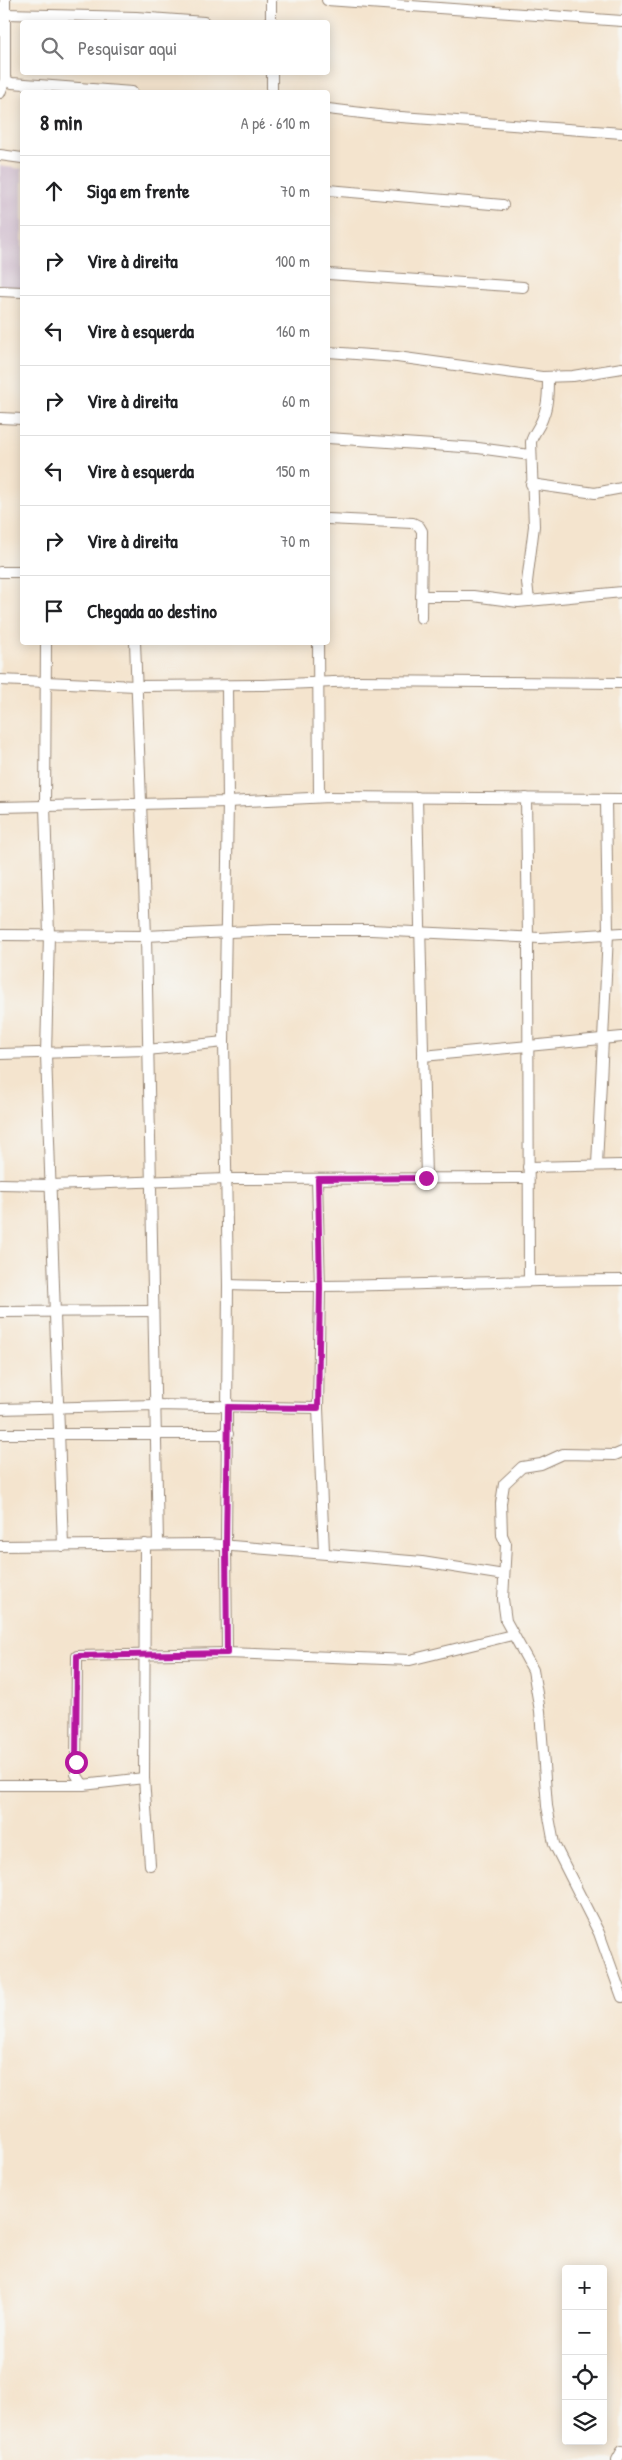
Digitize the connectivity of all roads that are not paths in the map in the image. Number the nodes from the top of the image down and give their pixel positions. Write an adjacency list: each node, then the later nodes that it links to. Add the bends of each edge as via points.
1 (5, 0): 4 (street)
2 (270, 0): 6 (street)
3 (327, 0): 7 (street)
4 (5, 14): 5 (street); 9 (street)
5 (177, 20)
6 (271, 20)
7 (622, 21)
8 (272, 75): 11 (street)
9 (5, 80): 10 (street); 12 (street)
10 (105, 90)
11 (272, 90)
12 (0, 93)
13 (330, 109): 14 (street)
14 (622, 133)
15 (0, 155): 16 (street)
16 (20, 158)
17 (330, 190): 18 (street)
18 (503, 205)
19 (330, 274): 20 (street)
20 (523, 287)
21 (0, 291): 22 (street)
22 (20, 292)
23 (330, 352): 25 (street, via 397,357)
24 (622, 368): 25 (street)
25 (548, 377): 29 (street, via 548,400 544,417 533,434)
26 (0, 418): 27 (street)
27 (20, 418)
28 (330, 438): 29 (street, via 478,448)
29 (530, 455): 30 (street)
30 (531, 484): 31 (street, via 595,493); 37 (street, via 534,526 527,582)
31 (622, 488)
32 (330, 519): 36 (street, via 413,523 419,526 422,531)
33 (0, 572): 34 (street)
34 (20, 572)
35 (622, 592): 37 (street)
36 (421, 596): 37 (street, via 473,596); 38 (street)
37 (529, 602)
38 (421, 618)
39 (46, 645): 43 (street)
40 (135, 645): 46 (street)
41 (318, 645): 44 (street)
42 (0, 680): 43 (street)
43 (46, 682): 46 (street); 55 (street)
44 (318, 683): 45 (street); 47 (street); 48 (street)
45 (622, 683)
46 (136, 686): 47 (street); 54 (street)
47 (227, 686): 53 (street)
48 (319, 797): 49 (street); 53 (street)
49 (417, 798): 50 (street); 58 (street)
50 (526, 798): 51 (street); 64 (street)
51 (606, 799): 52 (street); 60 (street)
52 (622, 799)
53 (228, 802): 54 (street); 57 (street)
54 (141, 803): 55 (street); 63 (street)
55 (45, 806): 56 (street); 62 (street)
56 (0, 807)
57 (226, 932): 58 (street); 63 (street); 67 (street)
58 (420, 932): 64 (street); 72 (street)
59 (622, 933): 60 (street)
60 (608, 934): 64 (street); 66 (street)
61 (0, 935): 62 (street)
62 (49, 935): 63 (street); 71 (street)
63 (146, 936): 69 (street)
64 (528, 938): 68 (street)
65 (622, 1037): 66 (street)
66 (602, 1038): 68 (street); 73 (street)
67 (224, 1042): 69 (street); 77 (street)
68 (527, 1046): 72 (street); 75 (street)
69 (147, 1050): 71 (street); 79 (street)
70 (0, 1054): 71 (street)
71 (46, 1054): 81 (street)
72 (423, 1056): 76 (street)
73 (597, 1165): 74 (street); 75 (street)
74 (622, 1165)
75 (528, 1172): 76 (street); 82 (street)
76 (426, 1178): 78 (street)
77 (227, 1179): 78 (street); 79 (street); 84 (street)
78 (318, 1179): 85 (street)
79 (150, 1182): 81 (street); 86 (street)
80 (0, 1184): 81 (street)
81 (51, 1185): 88 (street)
82 (529, 1280): 83 (street); 85 (street)
83 (622, 1280)
84 (228, 1285): 85 (street); 91 (street)
85 (320, 1288): 92 (street)
86 (153, 1311): 88 (street); 89 (street)
87 (0, 1312): 88 (street)
88 (55, 1312): 90 (street)
89 (155, 1405): 90 (street); 91 (street); 94 (street)
90 (58, 1407): 93 (street); 96 (street)
91 (228, 1407): 92 (street); 97 (street)
92 (318, 1408): 104 (street)
93 (0, 1409)
94 (155, 1433): 96 (street); 97 (street); 99 (street)
95 (0, 1434): 96 (street)
96 (59, 1434): 103 (street)
97 (228, 1434): 101 (street)
98 (622, 1452): 105 (street, via 615,1455 563,1454 541,1464 522,1467 504,1484 501,1504 502,1535 506,1544)
99 (158, 1543): 100 (street); 101 (street)
100 (145, 1544): 103 (street); 108 (street)
101 (226, 1545): 104 (street); 107 (street)
102 (0, 1546): 103 (street)
103 (63, 1546)
104 (324, 1552): 105 (street, via 422,1562)
105 (504, 1575): 106 (street, via 503,1599)
106 (512, 1635): 107 (street, via 410,1660); 113 (street, via 533,1670 554,1844 599,1933)
107 (227, 1653): 108 (street)
108 (143, 1656): 109 (street); 111 (street, via 77,1656 76,1774)
109 (144, 1778): 111 (street); 112 (street)
110 (0, 1785): 111 (street)
111 (83, 1785)
112 (150, 1865)
113 (622, 1997)
114 (622, 2451): 115 (street)
115 (617, 2460)

